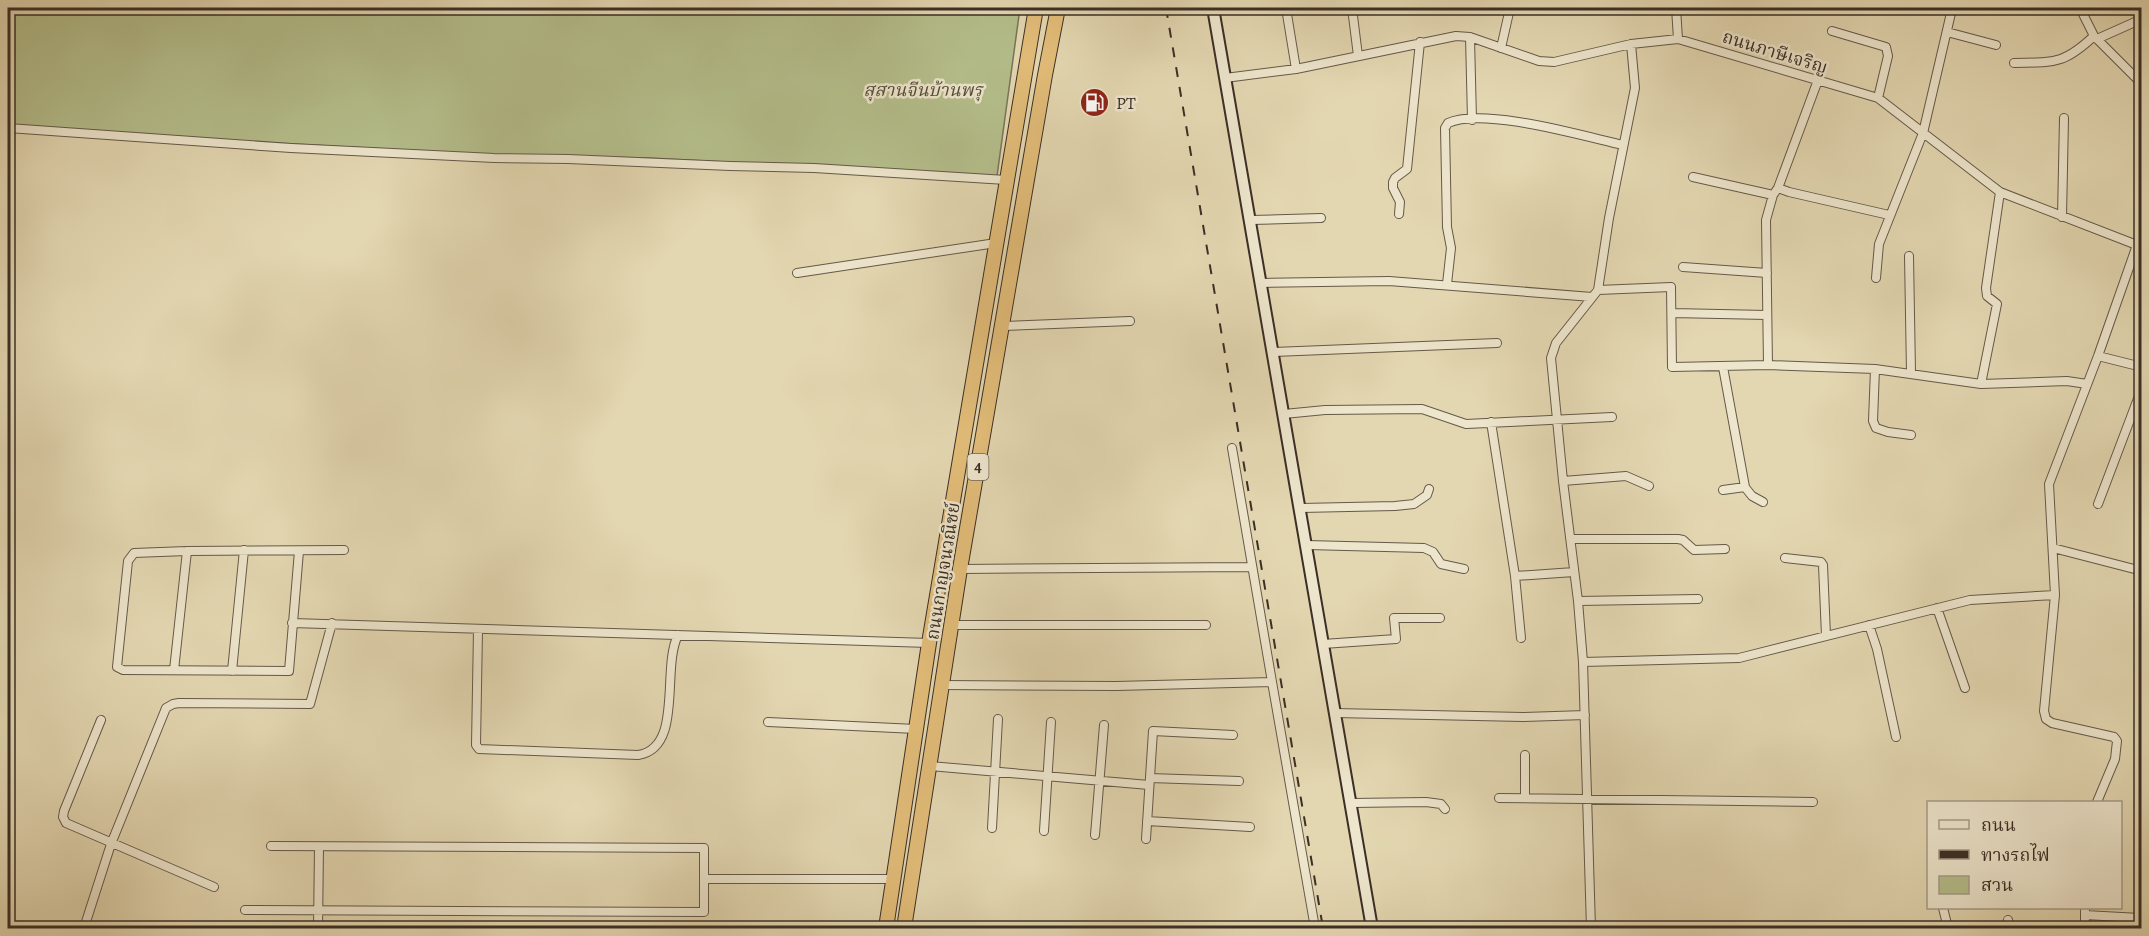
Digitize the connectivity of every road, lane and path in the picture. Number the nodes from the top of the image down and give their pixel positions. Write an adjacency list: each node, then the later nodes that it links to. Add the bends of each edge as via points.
1 (1036, 8): 33 (highway, ถนนกาญจนวณิชย์ / 4)
2 (1058, 8): 54 (highway, ถนนกาญจนวณิชย์ / 4)
3 (1213, 8): 23 (street)
4 (1286, 8): 22 (street)
5 (1352, 8): 20 (street)
6 (1510, 8): 19 (street)
7 (1676, 8): 15 (street)
8 (1957, 8): 12 (street, via 1951,13)
9 (2080, 8): 14 (street)
10 (2142, 21): 14 (street)
11 (1832, 31): 26 (street, via 1886,48 1888,56)
12 (1947, 32): 18 (street); 30 (street)
13 (1470, 37): 16 (street, ถนนภาษีเจริญ); 19 (street, ถนนภาษีเจริญ); 28 (street)
14 (2095, 38): 21 (street, via 2069,57 2053,62); 25 (street)
15 (1678, 39): 17 (street, ถนนภาษีเจริญ); 24 (street, ถนนภาษีเจริญ)
16 (1420, 42): 20 (street, ถนนภาษีเจริญ); 36 (street, via 1407,170 1393,182)
17 (1631, 44): 19 (street, ถนนภาษีเจริญ, via 1554,62); 31 (street, via 1635,88)
18 (1996, 45)
19 (1502, 48)
20 (1358, 56): 22 (street, ถนนภาษีเจริญ)
21 (2014, 63)
22 (1296, 69): 23 (street, ถนนภาษีเจริญ)
23 (1225, 78): 40 (street)
24 (1818, 80): 26 (street, ถนนภาษีเจริญ); 34 (street)
25 (2142, 84)
26 (1878, 98): 30 (street, ถนนภาษีเจริญ)
27 (2064, 118): 38 (street)
28 (1472, 120): 31 (street, via 1518,122); 49 (street, via 1451,122 1445,128 1451,248)
29 (8, 128): 33 (street, via 291,148 814,168)
30 (1923, 133): 35 (street, ถนนภาษีเจริญ); 37 (street)
31 (1623, 145): 50 (street)
32 (1693, 177): 34 (street)
33 (1006, 180): 41 (highway, ถนนกาญจนวณิชย์ / 4)
34 (1776, 191): 37 (street); 46 (street, via 1766,220)
35 (2000, 192): 38 (street, ถนนภาษีเจริญ); 63 (street, via 1986,288 1996,304)
36 (1400, 214)
37 (1890, 215): 47 (street, via 1879,244)
38 (2062, 217): 42 (street, ถนนภาษีเจริญ)
39 (1321, 218): 40 (street)
40 (1251, 220): 48 (street)
41 (996, 243): 45 (street); 109 (highway, ถนนกาญจนวณิชย์ / 4)
42 (2139, 246): 57 (street)
43 (1909, 256): 62 (street)
44 (1683, 267): 46 (street)
45 (797, 273)
46 (1767, 273): 52 (street)
47 (1876, 278)
48 (1262, 283): 49 (street); 56 (street)
49 (1447, 284): 50 (street)
50 (1595, 293): 51 (street, via 1671,286); 68 (street, via 1552,353)
51 (1672, 313): 52 (street); 59 (street, via 1672,367)
52 (1767, 315): 58 (street)
53 (1130, 321): 54 (street)
54 (1003, 326): 90 (highway, ถนนกาญจนวณิชย์ / 4)
55 (1497, 343): 56 (street)
56 (1274, 352): 66 (street)
57 (2098, 356): 60 (street); 64 (street)
58 (1768, 365): 59 (street); 61 (street)
59 (1723, 367): 74 (street)
60 (2142, 367)
61 (1875, 369): 62 (street); 70 (street, via 1876,428)
62 (1911, 373): 63 (street)
63 (1981, 384): 64 (street)
64 (2087, 384): 82 (street, via 2049,484)
65 (2142, 388): 78 (street)
66 (1284, 414): 69 (street, via 1422,409 1462,424); 79 (street)
67 (1612, 417): 68 (street)
68 (1556, 419): 69 (street); 72 (street)
69 (1491, 422): 94 (street)
70 (1911, 435)
71 (1232, 448): 89 (street)
72 (1563, 481): 73 (street, via 1626,476); 80 (street)
73 (1649, 486)
74 (1744, 486): 76 (street); 77 (street)
75 (1429, 489): 79 (street, via 1414,504)
76 (1723, 490)
77 (1762, 502)
78 (2098, 504)
79 (1301, 508): 81 (street)
80 (1570, 539): 83 (street, via 1678,539 1694,550); 93 (street)
81 (1307, 545): 91 (street, via 1424,548 1431,550 1442,564); 110 (street)
82 (2053, 548): 92 (street); 95 (street)
83 (1725, 549)
84 (244, 550): 86 (street); 87 (street); 113 (street)
85 (344, 550): 87 (street)
86 (187, 551): 112 (street); 112 (street, via 138,552 129,558 117,653 116,664 120,669)
87 (299, 551): 100 (street)
88 (1785, 558): 107 (street, via 1823,565)
89 (1252, 567): 90 (street); 114 (street)
90 (960, 568): 102 (highway, ถนนกาญจนวณิชย์ / 4)
91 (1464, 569)
92 (2142, 571)
93 (1574, 572): 94 (street); 97 (street)
94 (1515, 576): 108 (street)
95 (2055, 595): 98 (street, via 1970,600); 137 (street, via 2044,711 2052,723 2114,737 2117,741 2115,759)
96 (1698, 599): 97 (street)
97 (1578, 601): 111 (street)
98 (1937, 608): 104 (street); 116 (street)
99 (1440, 618): 110 (street, via 1394,618 1396,639)
100 (292, 623): 101 (street); 113 (street, via 289,671)
101 (332, 623): 105 (street); 147 (street, via 310,704 179,703 166,708)
102 (951, 625): 103 (street); 115 (highway, ถนนกาญจนวณิชย์ / 4)
103 (1206, 625)
104 (1869, 625): 107 (street); 126 (street)
105 (478, 630): 106 (street); 106 (street, via 479,749 638,755 656,748 664,734 672,651)
106 (678, 635): 109 (street)
107 (1826, 636): 111 (street, via 1739,658)
108 (1521, 638)
109 (929, 644): 124 (highway, ถนนกาญจนวณิชย์ / 4)
110 (1323, 644): 117 (street)
111 (1583, 662): 118 (street)
112 (174, 670): 113 (street)
113 (232, 671)
114 (1272, 682): 115 (street); 162 (street)
115 (942, 685): 128 (highway, ถนนกาญจนวณิชย์ / 4)
116 (1965, 688)
117 (1335, 713): 118 (street); 139 (street)
118 (1585, 715): 136 (street)
119 (998, 719): 129 (street)
120 (101, 720): 147 (street, via 63,817 69,825)
121 (768, 722): 124 (street)
122 (1051, 722): 130 (street)
123 (1104, 725): 131 (street)
124 (916, 729): 151 (highway, ถนนกาญจนวณิชย์ / 4)
125 (1233, 735): 132 (street, via 1153,731)
126 (1896, 737)
127 (1525, 755): 135 (street)
128 (930, 766): 129 (street); 161 (highway, ถนนกาญจนวณิชย์ / 4)
129 (994, 772): 130 (street); 143 (street)
130 (1047, 776): 131 (street); 144 (street)
131 (1099, 781): 132 (street); 145 (street)
132 (1149, 781): 133 (street); 141 (street)
133 (1239, 781)
134 (1499, 798): 135 (street)
135 (1525, 798): 136 (street)
136 (1589, 798): 138 (street); 164 (street)
137 (2097, 801)
138 (1813, 802)
139 (1352, 803): 140 (street, via 1426,802 1441,804); 163 (street)
140 (1445, 809)
141 (1147, 821): 142 (street); 146 (street)
142 (1250, 827)
143 (992, 828)
144 (1044, 831)
145 (1095, 835)
146 (1146, 839)
147 (111, 844): 152 (street); 158 (street)
148 (272, 846): 149 (street)
149 (320, 847): 150 (street, via 704,848); 153 (street)
150 (704, 879): 151 (street); 153 (street, via 704,912)
151 (893, 879): 160 (highway, ถนนกาญจนวณิชย์ / 4)
152 (214, 887)
153 (319, 909): 155 (street); 159 (street)
154 (1943, 909): 165 (street)
155 (245, 910)
156 (2085, 911): 157 (street); 166 (street)
157 (2140, 918)
158 (84, 928)
159 (318, 928)
160 (886, 928)
161 (904, 928)
162 (1315, 928)
163 (1372, 928)
164 (1591, 928)
165 (1948, 928)
166 (2085, 928)

